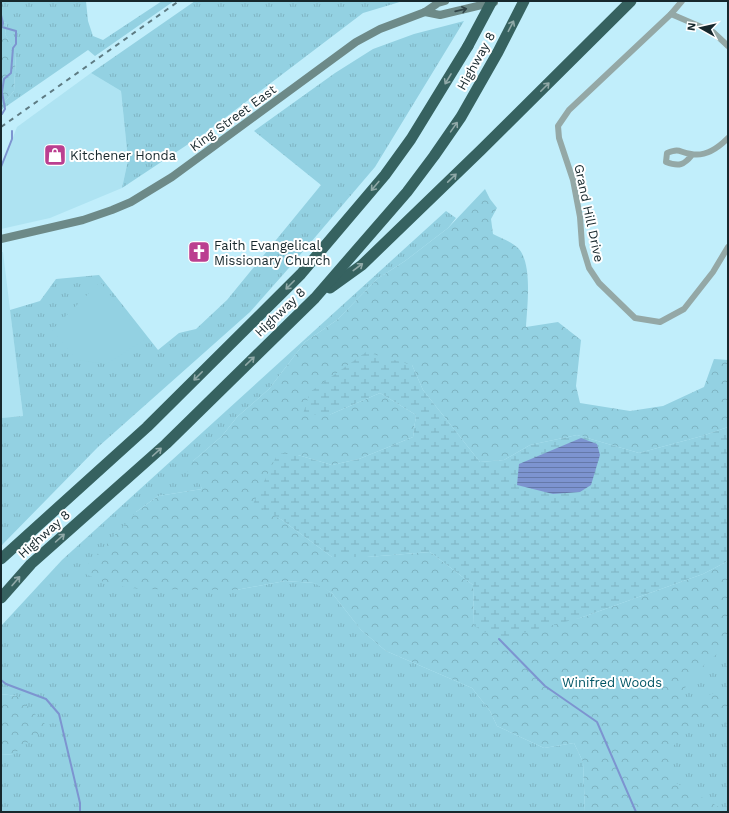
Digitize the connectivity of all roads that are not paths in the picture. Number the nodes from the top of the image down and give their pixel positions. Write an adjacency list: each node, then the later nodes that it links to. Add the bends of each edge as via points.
1 (445, 1): 8 (main road, King Street East)
2 (485, 1): 10 (highway, via 471,29)
3 (492, 1): 10 (highway, Highway 8, bridge)
4 (497, 1): 8 (main road, King Street East, one-way to 4, via 440,14)
5 (524, 1): 16 (highway, Highway 8, one-way to 5, via 407,192 434,156 461,117)
6 (631, 1): 16 (highway, one-way to 6, via 362,264)
7 (682, 1): 9 (street, Grand Hill Drive)
8 (425, 12): 14 (main road, King Street East, via 380,29 356,42 172,178 131,202 83,220)
9 (671, 14): 11 (street, via 713,32); 15 (street, Grand Hill Drive, via 569,110 558,126 558,138 573,180 582,245 589,268 599,283 635,318 660,322 684,309 713,272)
10 (468, 46): 17 (highway, Highway 8, one-way to 17, via 411,139 385,175 301,274 147,427)
11 (728, 46)
12 (728, 138): 13 (street, via 709,152)
13 (692, 155)
14 (1, 239)
15 (728, 247)
16 (315, 298): 18 (highway, Highway 8, one-way to 16, via 30,564 166,444)
17 (1, 559)
18 (1, 598)

